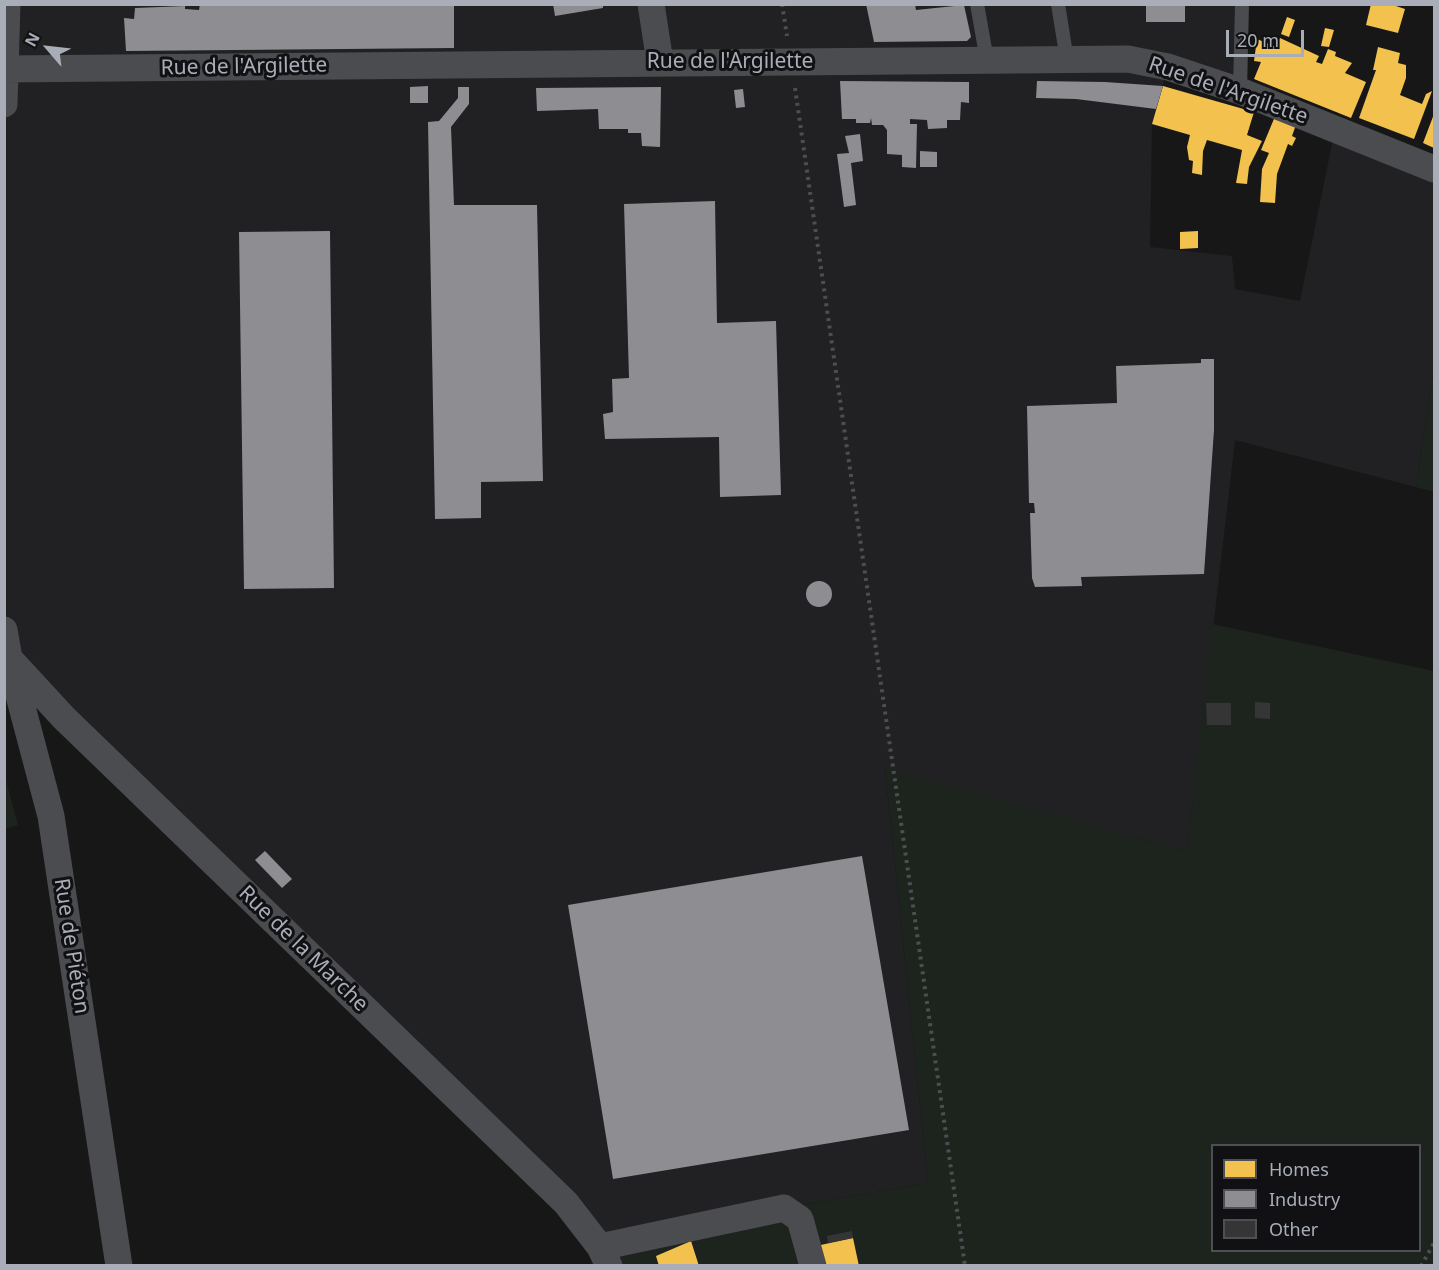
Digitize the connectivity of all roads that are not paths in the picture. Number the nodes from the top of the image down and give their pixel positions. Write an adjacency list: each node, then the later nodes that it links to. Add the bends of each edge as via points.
1 (7, 4): 9 (street)
2 (651, 4): 8 (street)
3 (977, 4): 6 (lane)
4 (1058, 4): 7 (lane)
5 (1242, 4): 10 (lane)
6 (987, 60): 7 (street, Rue de l'Argilette); 8 (street, Rue de l'Argilette)
7 (1067, 60): 10 (street, Rue de l'Argilette, via 1128,59)
8 (660, 62): 9 (street, Rue de l'Argilette)
9 (5, 69): 11 (street)
10 (1240, 90): 12 (street, Rue de l'Argilette)
11 (4, 104)
12 (1434, 169)
13 (4, 630): 14 (street, Rue de Piéton)
14 (7, 655): 15 (street, Rue de la Marche, via 64,718 566,1203); 16 (street, Rue de Piéton, via 51,816)
15 (605, 1256): 17 (street, Rue de la Marche, via 784,1208 800,1219)
16 (119, 1266)
17 (813, 1266)

